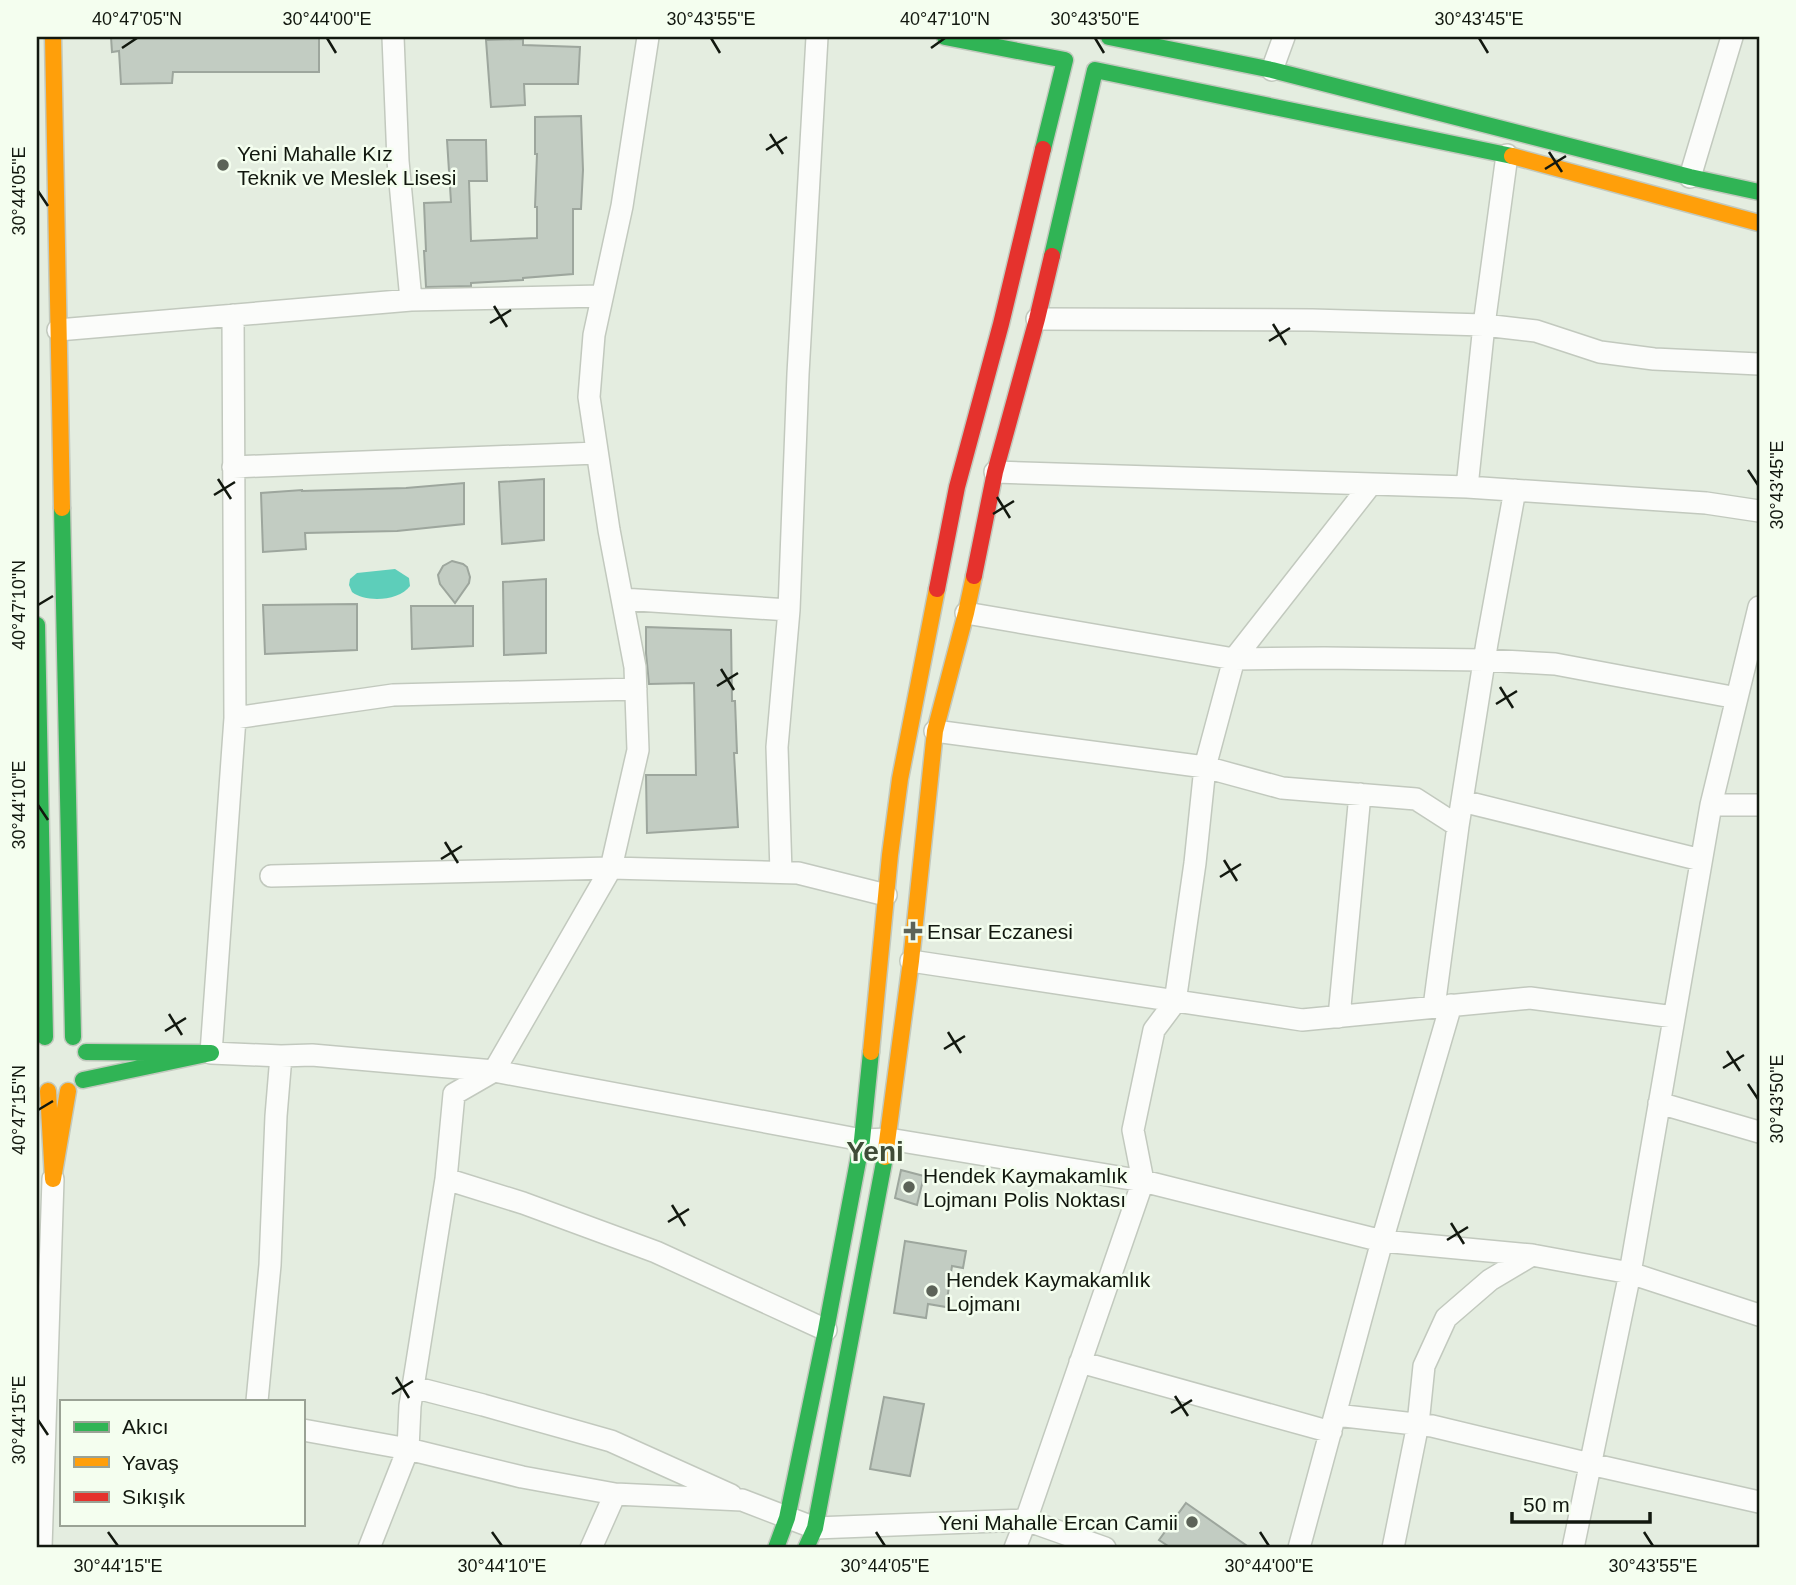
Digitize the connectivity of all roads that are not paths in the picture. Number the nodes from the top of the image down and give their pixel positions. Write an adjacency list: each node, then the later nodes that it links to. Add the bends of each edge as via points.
1 (53, 37): 20 (main road)
2 (393, 37): 16 (street)
3 (648, 37): 15 (street, via 622,206)
4 (817, 37): 31 (street)
5 (945, 37): 9 (main road)
6 (1284, 37): 10 (street)
7 (1732, 37): 12 (street)
8 (1105, 51): 9 (main road, via 1081,71 1070,65); 10 (main road); 11 (main road); 18 (main road)
9 (1064, 53): 50 (main road, via 1001,324 957,487 900,779)
10 (1272, 70): 12 (main road)
11 (1507, 155): 14 (main road); 19 (street)
12 (1690, 177): 13 (main road)
13 (1759, 192)
14 (1759, 223)
15 (602, 296): 16 (street); 22 (street, via 589,397)
16 (411, 300): 17 (street)
17 (233, 315): 20 (street); 23 (street)
18 (1037, 319): 19 (street); 24 (main road)
19 (1484, 325): 21 (street, via 1536,331 1600,352); 26 (street)
20 (58, 330): 56 (main road)
21 (1759, 364)
22 (597, 453): 23 (street); 29 (street)
23 (233, 467): 38 (street)
24 (995, 472): 25 (street); 32 (main road)
25 (1371, 484): 26 (street); 34 (street)
26 (1467, 487): 27 (street)
27 (1515, 490): 28 (street, via 1706,503); 35 (street)
28 (1759, 512)
29 (622, 599): 31 (street); 36 (street)
30 (1759, 607): 37 (street)
31 (789, 610): 48 (street, via 777,747)
32 (966, 613): 34 (street); 39 (main road)
33 (37, 625): 57 (main road)
34 (1234, 659): 35 (street); 40 (street)
35 (1485, 660): 37 (street, via 1555,664); 42 (street)
36 (636, 688): 38 (street, via 393,695); 47 (street, via 638,750)
37 (1737, 698): 43 (street)
38 (235, 718): 59 (street)
39 (935, 731): 40 (street); 51 (main road)
40 (1205, 767): 41 (street, via 1282,788); 52 (street)
41 (1360, 794): 45 (street, via 1416,799); 54 (street)
42 (1462, 801): 45 (street); 46 (street)
43 (1711, 805): 44 (street); 46 (street)
44 (1759, 805)
45 (1458, 826): 53 (street)
46 (1701, 860): 55 (street)
47 (611, 868): 48 (street); 49 (street); 61 (street)
48 (781, 872): 50 (street)
49 (271, 876)
50 (886, 895): 68 (main road)
51 (911, 961): 52 (street); 67 (main road)
52 (1175, 1002): 54 (street, via 1302,1020); 71 (street, via 1154,1030 1133,1130)
53 (1443, 1006): 54 (street); 55 (street, via 1530,998); 72 (street)
54 (1339, 1017)
55 (1674, 1017): 65 (street)
56 (73, 1037): 57 (main road, via 54,1034); 58 (main road)
57 (41, 1040)
58 (86, 1052): 59 (main road); 62 (main road)
59 (211, 1053): 60 (street); 62 (main road)
60 (281, 1056): 61 (street); 79 (street, via 270,1265)
61 (494, 1071): 68 (street); 70 (street, via 454,1094)
62 (83, 1080): 64 (main road)
63 (43, 1087): 64 (main road, via 58,1093); 69 (main road)
64 (68, 1091): 69 (main road)
65 (1659, 1103): 66 (street); 74 (street)
66 (1759, 1132)
67 (889, 1139): 68 (street); 71 (street); 91 (main road)
68 (862, 1140): 76 (main road)
69 (53, 1179): 80 (street)
70 (446, 1179): 76 (street, via 656,1252); 78 (street)
71 (1143, 1181): 72 (street); 77 (street)
72 (1382, 1241): 73 (street); 81 (street)
73 (1532, 1255): 74 (street); 82 (street, via 1490,1280 1446,1318 1424,1366)
74 (1630, 1273): 75 (street); 85 (street)
75 (1759, 1315)
76 (826, 1330): 89 (main road)
77 (1080, 1362): 81 (street); 90 (street)
78 (412, 1387): 84 (street); 87 (street, via 611,1441)
79 (257, 1400)
80 (47, 1408): 92 (street)
81 (1333, 1423): 82 (street); 99 (street)
82 (1418, 1424): 85 (street); 100 (street)
83 (304, 1430): 84 (street)
84 (408, 1449): 86 (street); 93 (street)
85 (1590, 1464): 88 (street); 101 (street)
86 (615, 1494): 87 (street); 94 (street)
87 (742, 1500): 89 (street)
88 (1759, 1502)
89 (787, 1518): 91 (street); 95 (main road)
90 (1026, 1520): 91 (street); 97 (street); 98 (street)
91 (814, 1528): 96 (main road)
92 (41, 1548)
93 (369, 1548)
94 (591, 1548)
95 (776, 1548)
96 (806, 1548)
97 (1015, 1548)
98 (1105, 1548)
99 (1298, 1548)
100 (1393, 1548)
101 (1573, 1548)

